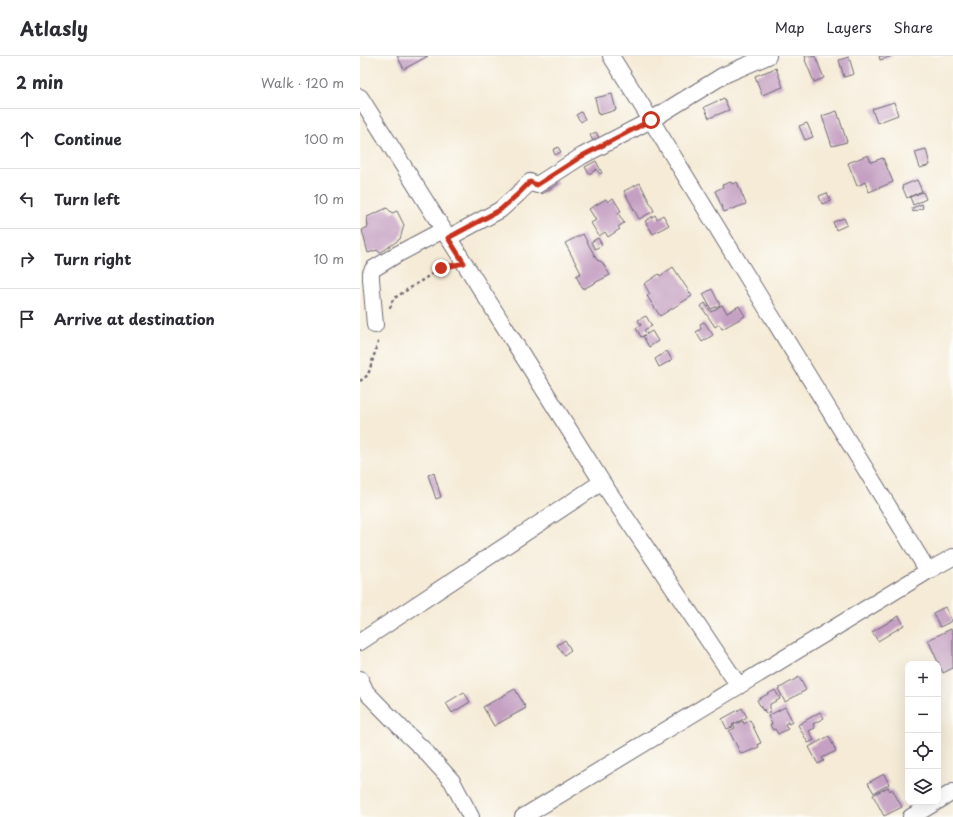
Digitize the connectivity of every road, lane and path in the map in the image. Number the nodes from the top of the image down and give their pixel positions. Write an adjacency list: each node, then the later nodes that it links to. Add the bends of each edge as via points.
1 (611, 56): 4 (street)
2 (768, 56): 4 (street, via 724,75)
3 (360, 97): 5 (street)
4 (651, 120): 5 (street, via 582,156 537,185 530,182 500,210); 12 (street)
5 (445, 234): 6 (street); 8 (street, via 396,255 373,269 371,279)
6 (464, 263): 7 (path, via 441,268 393,299); 10 (street)
7 (388, 313)
8 (378, 329): 9 (path, via 368,375)
9 (360, 381)
10 (602, 482): 13 (street); 15 (street)
11 (953, 557): 12 (street)
12 (928, 571): 15 (street)
13 (360, 642)
14 (360, 679): 19 (street, via 366,692 452,781)
15 (739, 686): 20 (street)
16 (953, 792): 17 (street)
17 (941, 800)
18 (932, 805): 21 (street)
19 (471, 817)
20 (522, 817)
21 (911, 817)

